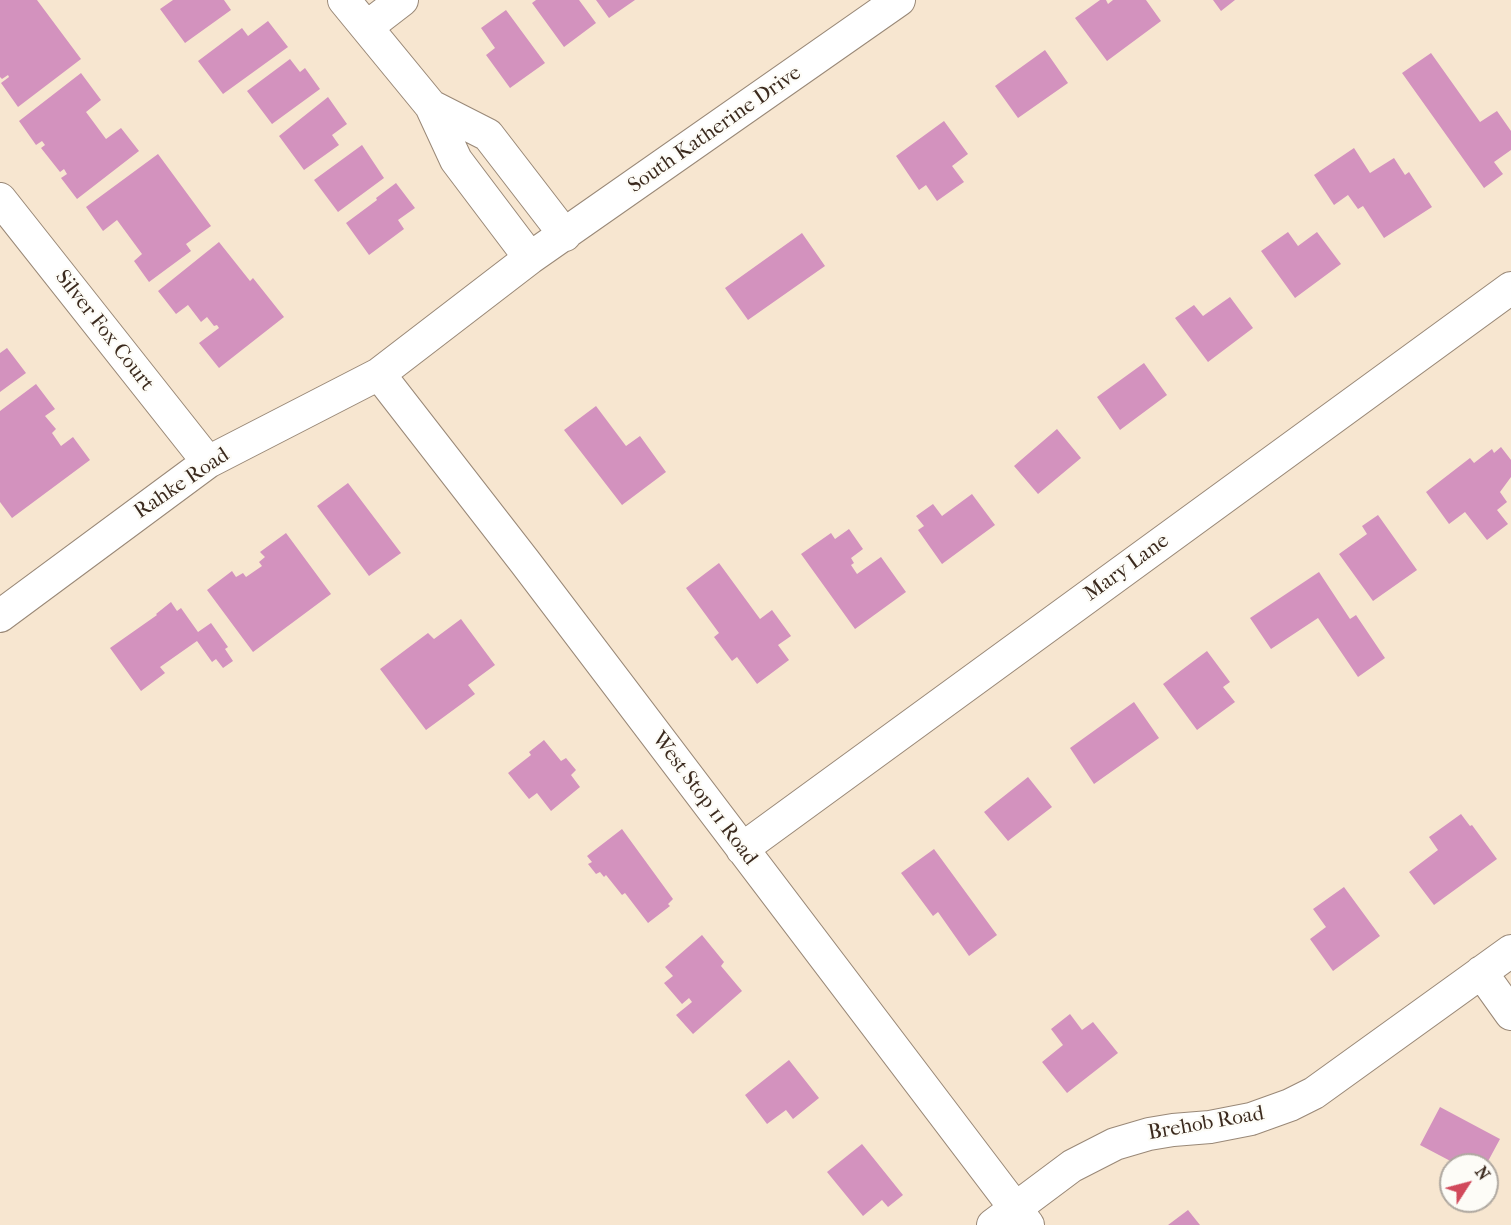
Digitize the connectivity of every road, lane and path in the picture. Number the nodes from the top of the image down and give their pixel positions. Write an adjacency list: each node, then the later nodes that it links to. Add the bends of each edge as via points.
1 (344, 0): 4 (street)
2 (402, 0): 4 (street)
3 (899, 0): 7 (street, South Katherine Drive)
4 (367, 27): 5 (street)
5 (431, 106): 7 (street, via 488,135); 8 (street, via 456,160)
6 (0, 199): 11 (street, Silver Fox Court)
7 (565, 235): 8 (street, South Katherine Drive)
8 (530, 258): 10 (street, Rahke Road)
9 (1511, 288): 13 (street, Mary Lane)
10 (379, 375): 11 (street, Rahke Road); 13 (street, West Stop 11 Road)
11 (208, 462): 12 (street, Rahke Road)
12 (0, 616)
13 (742, 849): 17 (street, West Stop 11 Road)
14 (1511, 951): 15 (street, Brehob Road)
15 (1481, 972): 16 (street); 17 (street, Brehob Road, via 1306,1097 1251,1119 1149,1134 1115,1144 1072,1166)
16 (1511, 1014)
17 (1012, 1219)

